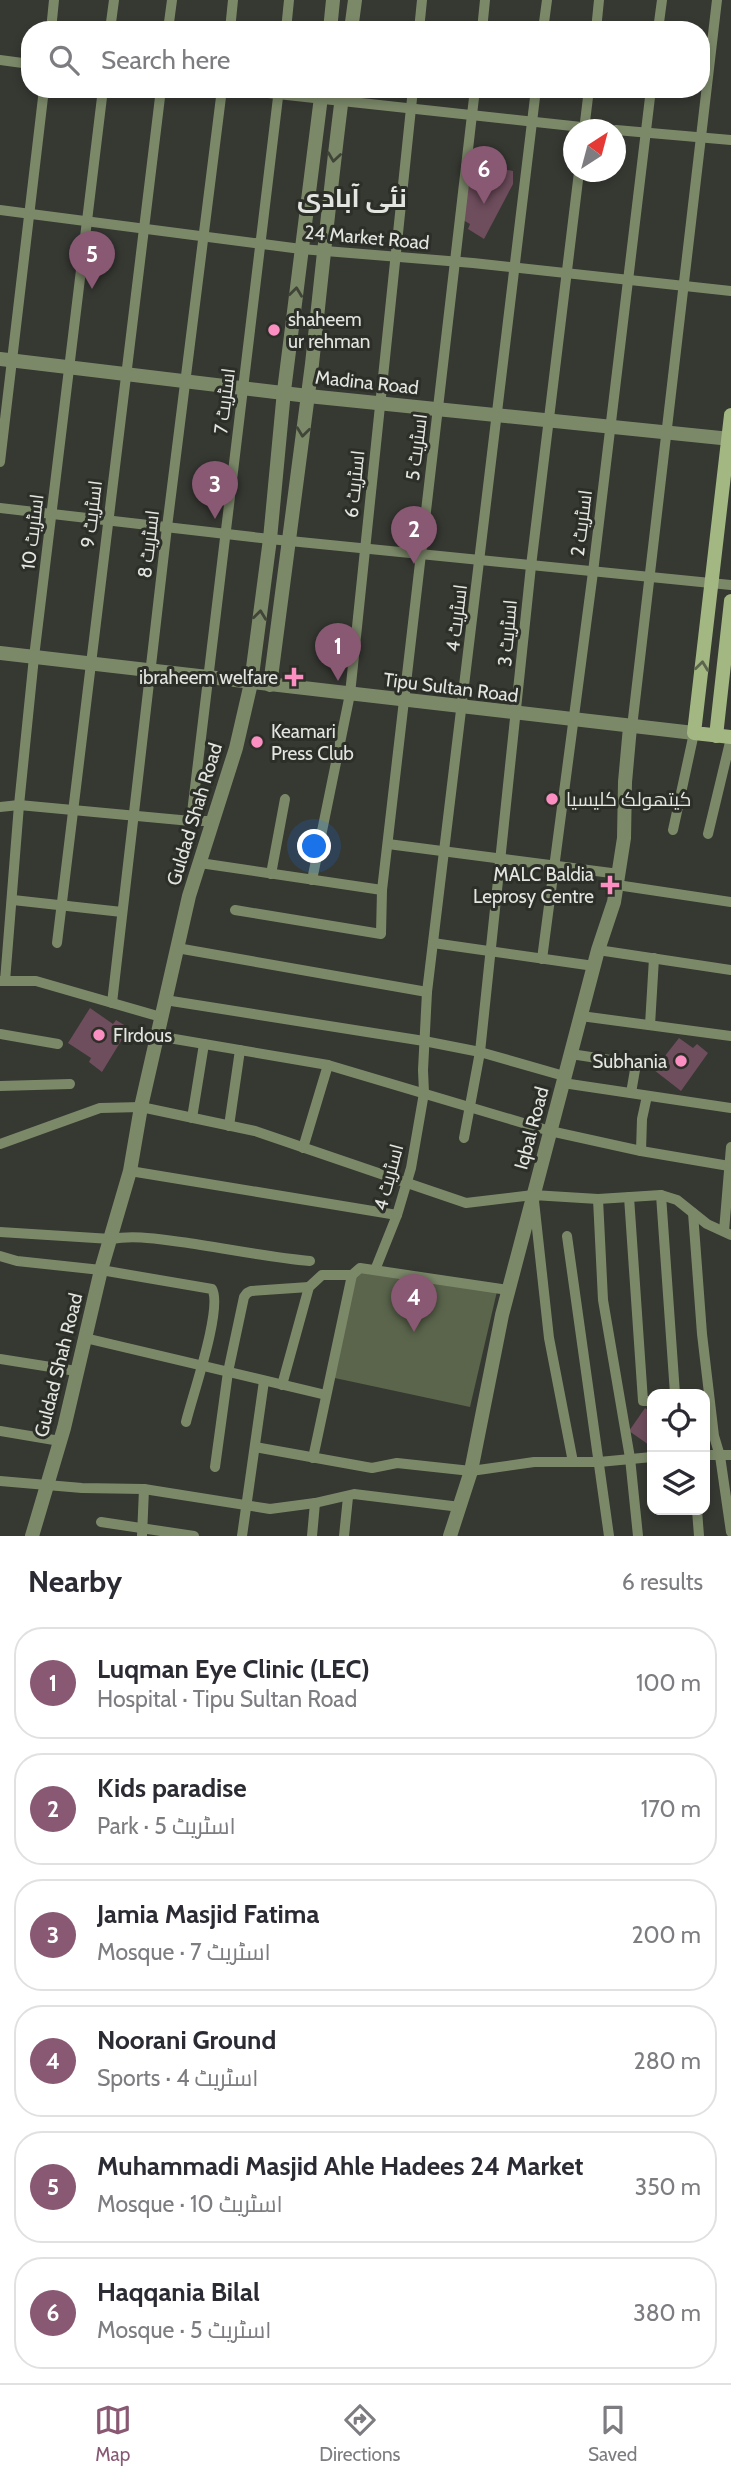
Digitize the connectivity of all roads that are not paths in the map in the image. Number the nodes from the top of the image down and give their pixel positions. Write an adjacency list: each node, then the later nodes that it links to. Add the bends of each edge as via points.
1 (54, 0): 14 (street)
2 (114, 0): 15 (street)
3 (172, 0): 16 (street)
4 (233, 0): 17 (street)
5 (289, 0): 18 (street)
6 (333, 0): 19 (street)
7 (355, 0): 20 (street)
8 (422, 0): 21 (street)
9 (485, 0): 22 (street)
10 (547, 0): 23 (street)
11 (599, 0): 24 (street)
12 (662, 0): 25 (street)
13 (717, 0): 27 (street)
14 (52, 21)
15 (111, 21)
16 (169, 21)
17 (231, 21)
18 (287, 21)
19 (331, 21)
20 (352, 21)
21 (420, 21)
22 (483, 21)
23 (544, 21)
24 (597, 21)
25 (659, 21)
26 (0, 60): 28 (street)
27 (710, 60)
28 (21, 63)
29 (43, 98): 54 (street)
30 (102, 98): 55 (street, اسٹریٹ 10)
31 (160, 98): 56 (street, اسٹریٹ 9)
32 (221, 98): 57 (street, اسٹریٹ 8)
33 (277, 98): 58 (street, اسٹریٹ 7)
34 (321, 98): 59 (street, Guldad Shah Road)
35 (342, 98): 60 (street, one-way to 60)
36 (353, 98): 43 (street)
37 (412, 98): 43 (street, اسٹریٹ 6)
38 (474, 98): 44 (street, اسٹریٹ 5)
39 (535, 98): 46 (street, اسٹریٹ 4)
40 (588, 98): 45 (street)
41 (650, 98): 49 (street, اسٹریٹ 2)
42 (706, 98): 50 (street)
43 (411, 109): 44 (street); 61 (street, اسٹریٹ 6)
44 (472, 116): 46 (street); 62 (street, اسٹریٹ 5)
45 (585, 119)
46 (532, 122): 47 (street); 63 (street, اسٹریٹ 4)
47 (563, 126)
48 (626, 131): 49 (street)
49 (646, 133): 50 (street); 65 (street, اسٹریٹ 2)
50 (701, 138): 51 (street); 66 (street)
51 (731, 140)
52 (578, 182): 64 (street, اسٹریٹ 3)
53 (0, 211): 54 (street, 24 Market Road)
54 (30, 214): 55 (street, 24 Market Road); 68 (street)
55 (88, 221): 56 (street, 24 Market Road); 69 (street, اسٹریٹ 10)
56 (144, 228): 57 (street, 24 Market Road); 70 (street, اسٹریٹ 9)
57 (203, 236): 58 (street, 24 Market Road); 71 (street, اسٹریٹ 8)
58 (260, 244): 59 (street, 24 Market Road); 72 (street, اسٹریٹ 7)
59 (301, 249): 60 (street, 24 Market Road); 73 (street, Guldad Shah Road, one-way to 59)
60 (323, 251): 61 (street, 24 Market Road); 74 (street)
61 (396, 257): 62 (street, 24 Market Road); 75 (street, اسٹریٹ 6)
62 (455, 262): 63 (street, 24 Market Road); 76 (street, اسٹریٹ 5)
63 (515, 268): 64 (street, 24 Market Road); 77 (street, اسٹریٹ 4)
64 (566, 273): 65 (street, 24 Market Road); 79 (street, اسٹریٹ 3)
65 (628, 280): 66 (street, 24 Market Road); 80 (street, اسٹریٹ 2)
66 (684, 286): 67 (street, 24 Market Road); 81 (street)
67 (731, 291)
68 (6, 359): 69 (street, Madina Road); 83 (street)
69 (70, 366): 70 (street, Madina Road); 85 (street, اسٹریٹ 10)
70 (126, 373): 71 (street, Madina Road); 86 (street, اسٹریٹ 9)
71 (185, 380): 72 (street, Madina Road); 87 (street, اسٹریٹ 8)
72 (243, 387): 73 (street, Madina Road); 88 (street, اسٹریٹ 7)
73 (284, 391): 74 (street, Madina Road); 89 (street, Guldad Shah Road)
74 (308, 396): 75 (street, Madina Road); 90 (street, one-way to 90)
75 (380, 403): 76 (street, Madina Road); 91 (street, اسٹریٹ 6)
76 (438, 409): 77 (street, Madina Road); 92 (street, اسٹریٹ 5)
77 (498, 415): 79 (street, Madina Road); 93 (street, اسٹریٹ 4)
78 (731, 415): 82 (main road)
79 (548, 420): 80 (street, Madina Road); 94 (street, اسٹریٹ 3)
80 (611, 426): 81 (street, Madina Road); 95 (street, اسٹریٹ 2)
81 (667, 432): 82 (street, Madina Road); 96 (street)
82 (730, 438): 97 (main road)
83 (0, 462)
84 (0, 508): 85 (street)
85 (52, 514): 86 (street); 101 (street, اسٹریٹ 10)
86 (108, 521): 87 (street); 102 (street, اسٹریٹ 9)
87 (167, 527): 88 (street); 103 (street, اسٹریٹ 8)
88 (226, 534): 89 (street); 104 (street, اسٹریٹ 7)
89 (270, 539): 90 (street); 105 (street, Guldad Shah Road, one-way to 89)
90 (290, 541): 91 (street); 106 (street)
91 (365, 549): 92 (street); 107 (street, اسٹریٹ 6)
92 (421, 554): 93 (street); 108 (street, اسٹریٹ 5)
93 (481, 561): 94 (street); 109 (street, اسٹریٹ 4)
94 (531, 566): 95 (street); 110 (street, اسٹریٹ 3)
95 (593, 572): 96 (street); 111 (street, اسٹریٹ 2)
96 (650, 577): 97 (street); 112 (street)
97 (712, 583): 98 (street); 113 (main road, one-way to 97)
98 (731, 585)
99 (731, 601): 114 (main road)
100 (0, 653): 101 (street, Tipu Sultan Road)
101 (34, 657): 102 (street, Tipu Sultan Road); 116 (street, اسٹریٹ 10)
102 (91, 664): 103 (street, Tipu Sultan Road); 118 (street, اسٹریٹ 9)
103 (150, 671): 104 (street, Tipu Sultan Road); 119 (street, اسٹریٹ 8)
104 (210, 678): 105 (street, Tipu Sultan Road); 120 (street, اسٹریٹ 7)
105 (251, 683): 106 (street, Tipu Sultan Road); 121 (street, Guldad Shah Road)
106 (270, 685): 107 (street, Tipu Sultan Road)
107 (350, 694): 108 (street, Tipu Sultan Road); 130 (street, اسٹریٹ 6)
108 (406, 701): 109 (street, Tipu Sultan Road); 124 (street, اسٹریٹ 5)
109 (462, 708): 110 (street, Tipu Sultan Road); 125 (street, اسٹریٹ 4)
110 (517, 714): 111 (street, Tipu Sultan Road); 126 (street, اسٹریٹ 3)
111 (573, 721): 112 (street, Tipu Sultan Road); 128 (street, اسٹریٹ 2)
112 (631, 727): 113 (street, Tipu Sultan Road); 131 (street, Iqbal Road)
113 (694, 733): 114 (main road, Tipu Sultan Road); 122 (street)
114 (726, 737): 123 (street)
115 (285, 799): 129 (street)
116 (19, 805): 117 (street); 118 (street); 133 (street, اسٹریٹ 10)
117 (0, 807)
118 (73, 810): 119 (street); 135 (street, اسٹریٹ 9)
119 (133, 815): 120 (street); 137 (street, اسٹریٹ 8)
120 (191, 821): 121 (street)
121 (213, 821): 127 (street, Guldad Shah Road)
122 (673, 831)
123 (708, 834)
124 (388, 844): 125 (street); 132 (street, اسٹریٹ 5)
125 (444, 852): 126 (street); 139 (street, اسٹریٹ 4)
126 (501, 859): 128 (street); 142 (street, اسٹریٹ 3)
127 (200, 863): 129 (street); 140 (street, Guldad Shah Road)
128 (554, 866): 131 (street); 144 (street, اسٹریٹ 2)
129 (271, 874): 130 (street)
130 (312, 880): 132 (street)
131 (618, 880): 134 (street); 141 (street, Iqbal Road)
132 (382, 890): 136 (street, اسٹریٹ 5, via 381,934)
133 (13, 900): 135 (street); 147 (street, اسٹریٹ 10)
134 (731, 902)
135 (61, 906): 137 (street); 138 (street, اسٹریٹ 9)
136 (235, 910)
137 (122, 912): 150 (street, اسٹریٹ 8)
138 (57, 943)
139 (433, 943): 142 (street); 148 (street, اسٹریٹ 4)
140 (177, 948): 148 (street); 149 (street, Guldad Shah Road)
141 (598, 950): 143 (street); 145 (street, Iqbal Road)
142 (491, 952): 144 (street); 161 (street, اسٹریٹ 3)
143 (654, 958): 146 (street); 153 (street)
144 (542, 959): 145 (street)
145 (594, 966): 151 (street, Iqbal Road)
146 (731, 970)
147 (3, 981): 150 (street, via 36,981)
148 (427, 992): 157 (street, اسٹریٹ 4)
149 (165, 1000): 152 (street, Guldad Shah Road); 157 (street)
150 (112, 1003): 152 (street)
151 (581, 1016): 153 (street); 162 (street, Iqbal Road)
152 (161, 1017): 155 (street, Guldad Shah Road)
153 (650, 1026): 156 (street)
154 (0, 1034): 158 (street)
155 (157, 1036): 159 (street); 170 (street, Guldad Shah Road)
156 (731, 1036)
157 (424, 1041): 161 (street); 167 (street, اسٹریٹ 4)
158 (58, 1044)
159 (204, 1044): 160 (street); 173 (street)
160 (240, 1050): 163 (street); 174 (street)
161 (480, 1052): 164 (street); 171 (street, اسٹریٹ 3)
162 (571, 1054): 164 (street, Iqbal Road); 168 (street, via 636,1063)
163 (328, 1065): 167 (street); 179 (street)
164 (564, 1080): 168 (street); 175 (street, Iqbal Road)
165 (70, 1084): 166 (street)
166 (0, 1086)
167 (424, 1093): 171 (street); 183 (street, اسٹریٹ 4)
168 (631, 1093): 169 (street)
169 (647, 1096): 172 (street); 180 (street)
170 (141, 1107): 173 (street); 177 (street, via 100,1108); 182 (street, Guldad Shah Road)
171 (470, 1107): 175 (street); 176 (street, اسٹریٹ 3)
172 (731, 1108)
173 (192, 1118): 174 (street)
174 (229, 1126): 179 (street)
175 (550, 1131): 180 (street); 184 (street, Iqbal Road)
176 (464, 1139)
177 (0, 1144)
178 (731, 1147): 181 (street)
179 (303, 1148): 183 (street)
180 (641, 1151): 181 (street)
181 (729, 1166): 191 (street)
182 (130, 1171): 189 (street); 193 (street, Guldad Shah Road)
183 (407, 1184): 184 (street, via 466,1203); 189 (street, اسٹریٹ 4)
184 (533, 1195): 187 (street); 200 (street, Iqbal Road); 219 (street, via 549,1338)
185 (661, 1195): 186 (street); 188 (street); 208 (street)
186 (629, 1197): 187 (street); 210 (street, via 643,1401)
187 (598, 1199): 218 (street, via 603,1300)
188 (693, 1213): 191 (street); 215 (street, via 715,1436)
189 (397, 1215): 197 (street, اسٹریٹ 4)
190 (0, 1232): 193 (street)
191 (728, 1233)
192 (567, 1236): 220 (street)
193 (111, 1239): 195 (street, via 145,1237); 196 (street, Guldad Shah Road)
194 (0, 1256): 196 (street, via 17,1262)
195 (310, 1261)
196 (101, 1270): 201 (street, Guldad Shah Road); 203 (street, via 212,1289 209,1340)
197 (375, 1270): 198 (street, via 360,1268); 200 (street)
198 (352, 1275): 199 (street, via 322,1275); 209 (street)
199 (309, 1287): 205 (street, via 247,1293); 207 (street)
200 (508, 1290): 222 (street, Iqbal Road)
201 (85, 1338): 203 (street); 204 (street, Guldad Shah Road)
202 (0, 1359): 204 (street)
203 (201, 1366): 205 (street); 211 (street)
204 (76, 1371): 213 (street, Guldad Shah Road)
205 (228, 1372): 206 (street); 221 (street)
206 (264, 1381): 207 (street); 214 (street)
207 (282, 1385): 209 (street)
208 (675, 1389)
209 (326, 1395): 217 (street)
210 (647, 1401)
211 (186, 1422)
212 (0, 1432): 213 (street)
213 (60, 1441): 224 (street, Guldad Shah Road)
214 (255, 1447): 217 (street); 228 (street)
215 (725, 1456): 233 (street)
216 (647, 1457): 218 (street)
217 (313, 1458): 222 (street, via 372,1468 397,1463)
218 (630, 1458): 220 (street); 241 (street)
219 (573, 1462): 220 (street); 222 (street)
220 (599, 1462): 240 (street)
221 (215, 1467)
222 (471, 1471): 229 (street, Iqbal Road)
223 (0, 1480): 224 (street)
224 (46, 1485): 225 (street); 234 (street, Guldad Shah Road)
225 (144, 1489): 228 (street); 232 (street)
226 (348, 1497): 227 (street); 229 (street, via 354,1494); 238 (street)
227 (315, 1503): 228 (street); 237 (street)
228 (246, 1507): 236 (street)
229 (460, 1507): 239 (street, Iqbal Road)
230 (697, 1515): 242 (street)
231 (101, 1522): 232 (street)
232 (141, 1531): 235 (street)
233 (731, 1532)
234 (32, 1536)
235 (194, 1536)
236 (242, 1536)
237 (312, 1536)
238 (344, 1536)
239 (450, 1536)
240 (609, 1536)
241 (638, 1536)
242 (699, 1536)

